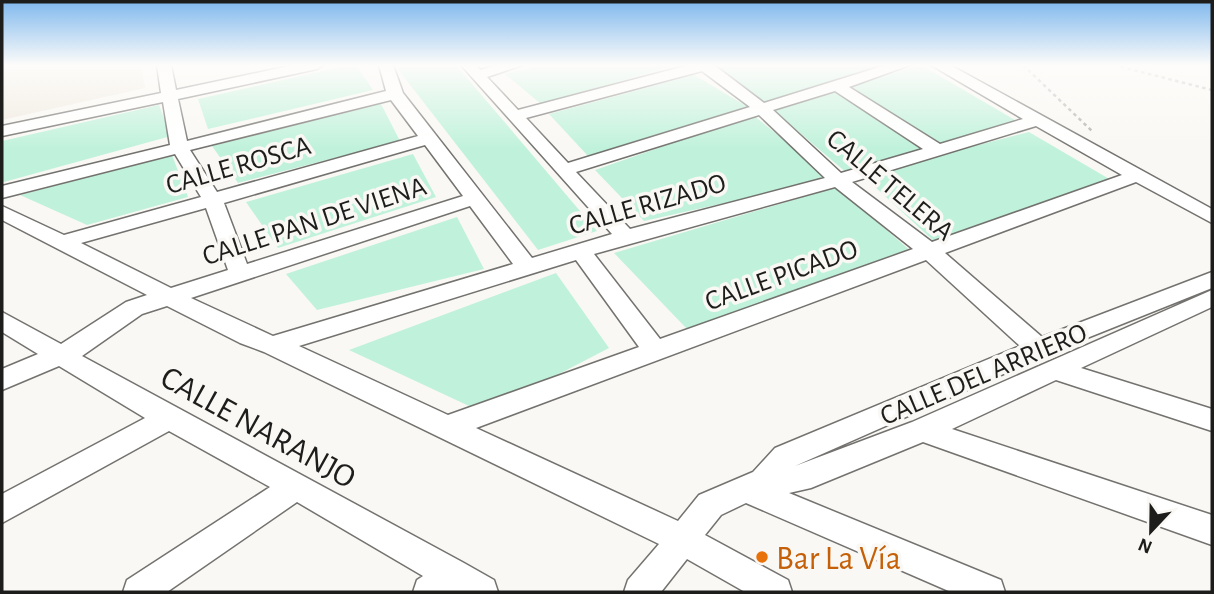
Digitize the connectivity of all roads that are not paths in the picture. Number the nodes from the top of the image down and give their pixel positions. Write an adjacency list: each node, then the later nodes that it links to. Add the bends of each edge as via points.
1 (179, 93): 9 (street)
2 (493, 93): 11 (street)
3 (603, 93): 11 (street)
4 (741, 93): 10 (street, CALLE TELERA)
5 (809, 93): 10 (street)
6 (848, 93): 16 (street)
7 (988, 93): 12 (street)
8 (395, 94): 14 (street); 15 (street)
9 (168, 95): 13 (street); 15 (street)
10 (760, 107): 17 (street); 19 (street, CALLE TELERA)
11 (514, 117): 17 (street)
12 (1038, 120): 16 (street, CALLE RIZADO); 18 (street)
13 (2, 131)
14 (428, 139): 21 (street); 22 (street, CALLE ROSCA)
15 (179, 147): 20 (street); 22 (street)
16 (937, 150): 19 (street, CALLE RIZADO)
17 (563, 170): 25 (street)
18 (1138, 175): 24 (street); 28 (street, CALLE PICADO)
19 (838, 180): 25 (street, CALLE RIZADO); 28 (street, CALLE TELERA)
20 (2, 192)
21 (475, 198): 29 (street); 30 (street, CALLE PAN DE VIENA)
22 (212, 200): 26 (street, CALLE ROSCA); 30 (street)
23 (2, 212): 26 (street)
24 (1212, 217)
25 (626, 237): 27 (street, CALLE RIZADO)
26 (62, 242): 32 (street)
27 (581, 251): 29 (street, CALLE RIZADO); 36 (street)
28 (929, 251): 36 (street, CALLE PICADO); 38 (street, CALLE TELERA)
29 (527, 267): 35 (street, CALLE RIZADO)
30 (240, 273): 32 (street, CALLE PAN DE VIENA)
31 (1212, 280): 38 (street, CALLE DEL ARRIERO)
32 (170, 296): 35 (street); 37 (street, CALLE PAN DE VIENA, via 134,307 78,347)
33 (1212, 298): 38 (street, CALLE DEL ARRIERO)
34 (2, 321): 37 (street, CALLE NARANJO)
35 (273, 345): 42 (street)
36 (656, 352): 42 (street, CALLE PICADO)
37 (58, 354): 39 (street, CALLE PAN DE VIENA); 40 (street, CALLE NARANJO)
38 (1047, 359): 41 (street); 43 (street, CALLE DEL ARRIERO); 44 (street, CALLE DEL ARRIERO, via 785,457)
39 (2, 380)
40 (169, 418): 45 (street, CALLE NARANJO); 46 (street)
41 (1212, 419)
42 (444, 428): 48 (street)
43 (922, 430): 44 (street, CALLE DEL ARRIERO, via 801,478); 47 (street)
44 (754, 484): 48 (street, CALLE DEL ARRIERO, via 710,505); 54 (street)
45 (296, 486): 49 (street, CALLE NARANJO); 50 (street)
46 (2, 509)
47 (1212, 530)
48 (684, 540): 52 (street, CALLE DEL ARRIERO); 53 (street)
49 (441, 583): 51 (street, CALLE NARANJO)
50 (139, 592)
51 (482, 592)
52 (640, 592)
53 (776, 592)
54 (989, 592)

